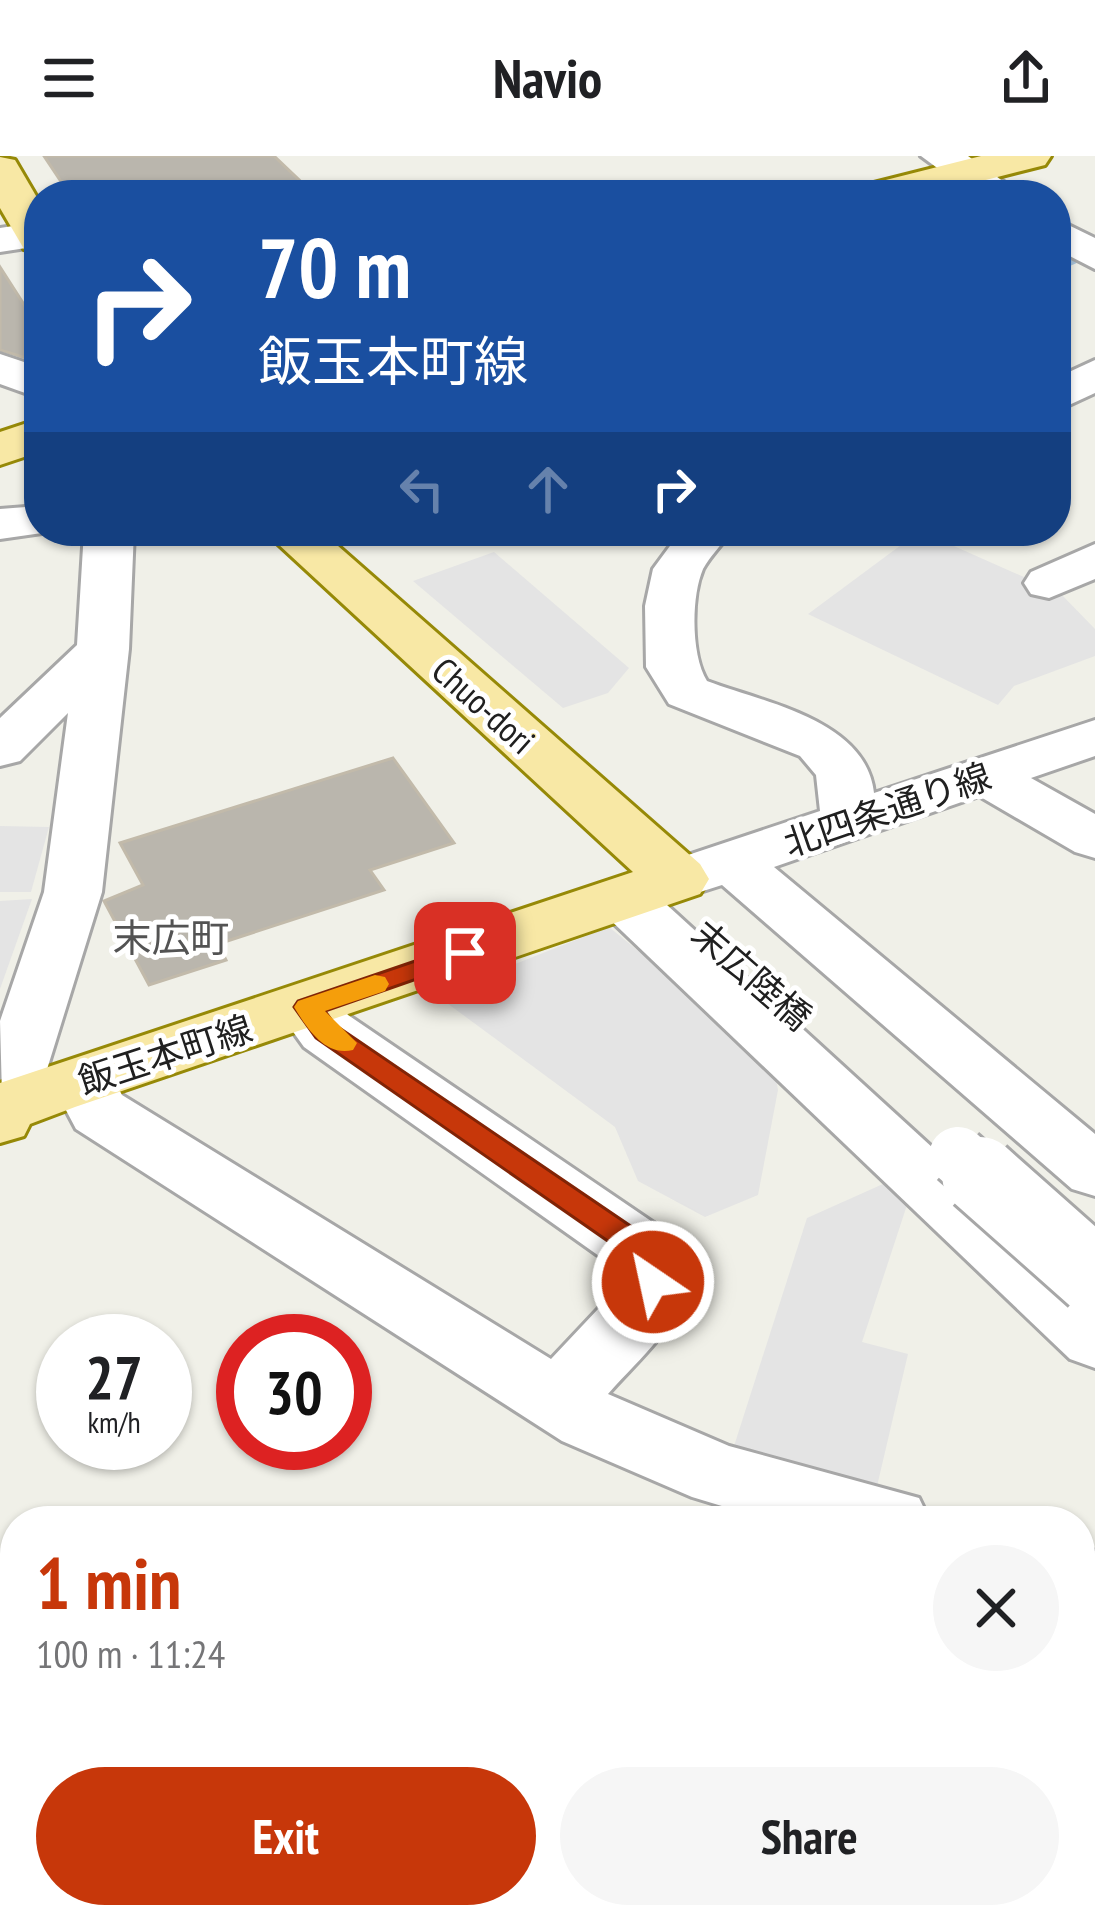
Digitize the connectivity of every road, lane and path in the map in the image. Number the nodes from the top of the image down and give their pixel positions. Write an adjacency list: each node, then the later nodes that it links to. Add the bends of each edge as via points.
1 (1030, 156): 3 (main road)
2 (2, 174): 4 (main road)
3 (970, 174)
4 (24, 235)
5 (1071, 241): 6 (street)
6 (1095, 260)
7 (108, 546): 12 (street)
8 (307, 546): 18 (main road, Chuo-dori)
9 (696, 546): 16 (street, via 678,569 672,668 688,692 819,744 844,771)
10 (1095, 559): 11 (street)
11 (1048, 583)
12 (103, 649): 14 (street); 21 (street, via 73,892)
13 (1095, 737): 15 (street, 北四条通り線)
14 (0, 749)
15 (984, 775): 16 (street, 北四条通り線); 17 (street)
16 (849, 821): 18 (street, 北四条通り線)
17 (1095, 839)
18 (677, 879): 19 (main road, 飯玉本町線); 22 (street); 22 (street)
19 (307, 1007): 20 (main road, 飯玉本町線); 26 (street, via 326,1031 649,1255 653,1282 644,1306)
20 (83, 1082): 21 (main road, 飯玉本町線); 26 (street, via 99,1112)
21 (1, 1111)
22 (1008, 1159): 23 (street); 24 (street, bridge); 25 (street)
23 (1095, 1222)
24 (1095, 1277)
25 (1095, 1339)
26 (560, 1397): 27 (street, via 588,1419 718,1475)
27 (835, 1506)

